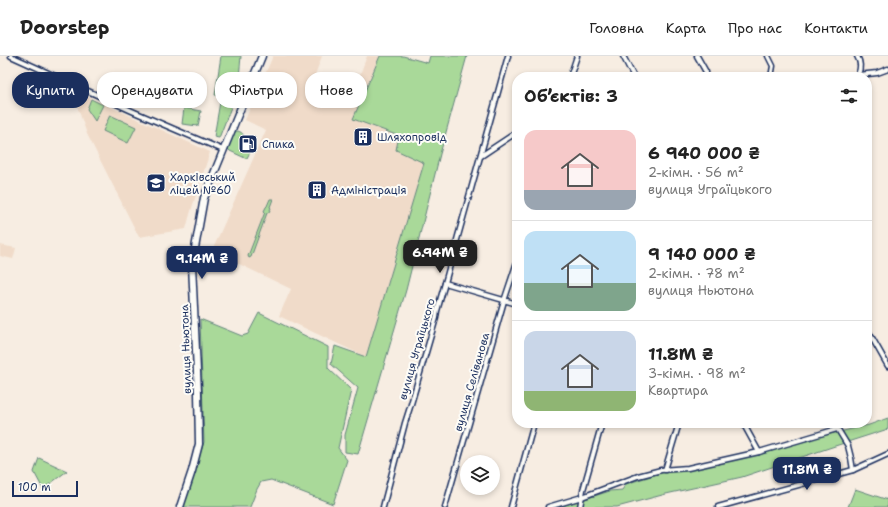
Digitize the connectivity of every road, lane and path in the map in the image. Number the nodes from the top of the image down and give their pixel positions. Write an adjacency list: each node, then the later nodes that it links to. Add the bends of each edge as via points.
1 (11, 56): 17 (street)
2 (262, 56): 17 (street, вулиця Ньютона)
3 (508, 56): 18 (street, вулиця Уграїцького)
4 (577, 56): 10 (street)
5 (623, 56): 11 (street)
6 (697, 56): 12 (street)
7 (768, 56): 13 (street, via 773,66)
8 (857, 56): 14 (street, via 861,68)
9 (888, 69): 15 (street)
10 (572, 72)
11 (631, 72)
12 (706, 72)
13 (772, 72)
14 (858, 72)
15 (872, 74)
16 (512, 135): 18 (street)
17 (223, 150): 35 (street, вулиця Ньютона, via 204,198 192,265 199,444)
18 (481, 156): 20 (street, вулиця Уграїцького)
19 (512, 277): 21 (street, вулиця Селіванова)
20 (445, 283): 21 (street); 36 (street, вулиця Уграїцького)
21 (504, 301): 22 (street); 37 (street, вулиця Селіванова)
22 (512, 303)
23 (872, 338): 24 (street)
24 (888, 366)
25 (533, 428): 38 (street)
26 (601, 428): 34 (street)
27 (678, 428): 32 (street)
28 (746, 428): 30 (street)
29 (838, 429): 30 (street); 33 (street, via 848,446)
30 (759, 452): 32 (street, via 688,468)
31 (888, 454): 33 (street)
32 (665, 470): 34 (street, via 638,476)
33 (853, 470): 41 (street)
34 (582, 497): 39 (street); 40 (street)
35 (180, 507)
36 (382, 507)
37 (445, 507)
38 (511, 507)
39 (548, 507)
40 (580, 507)
41 (718, 507)

